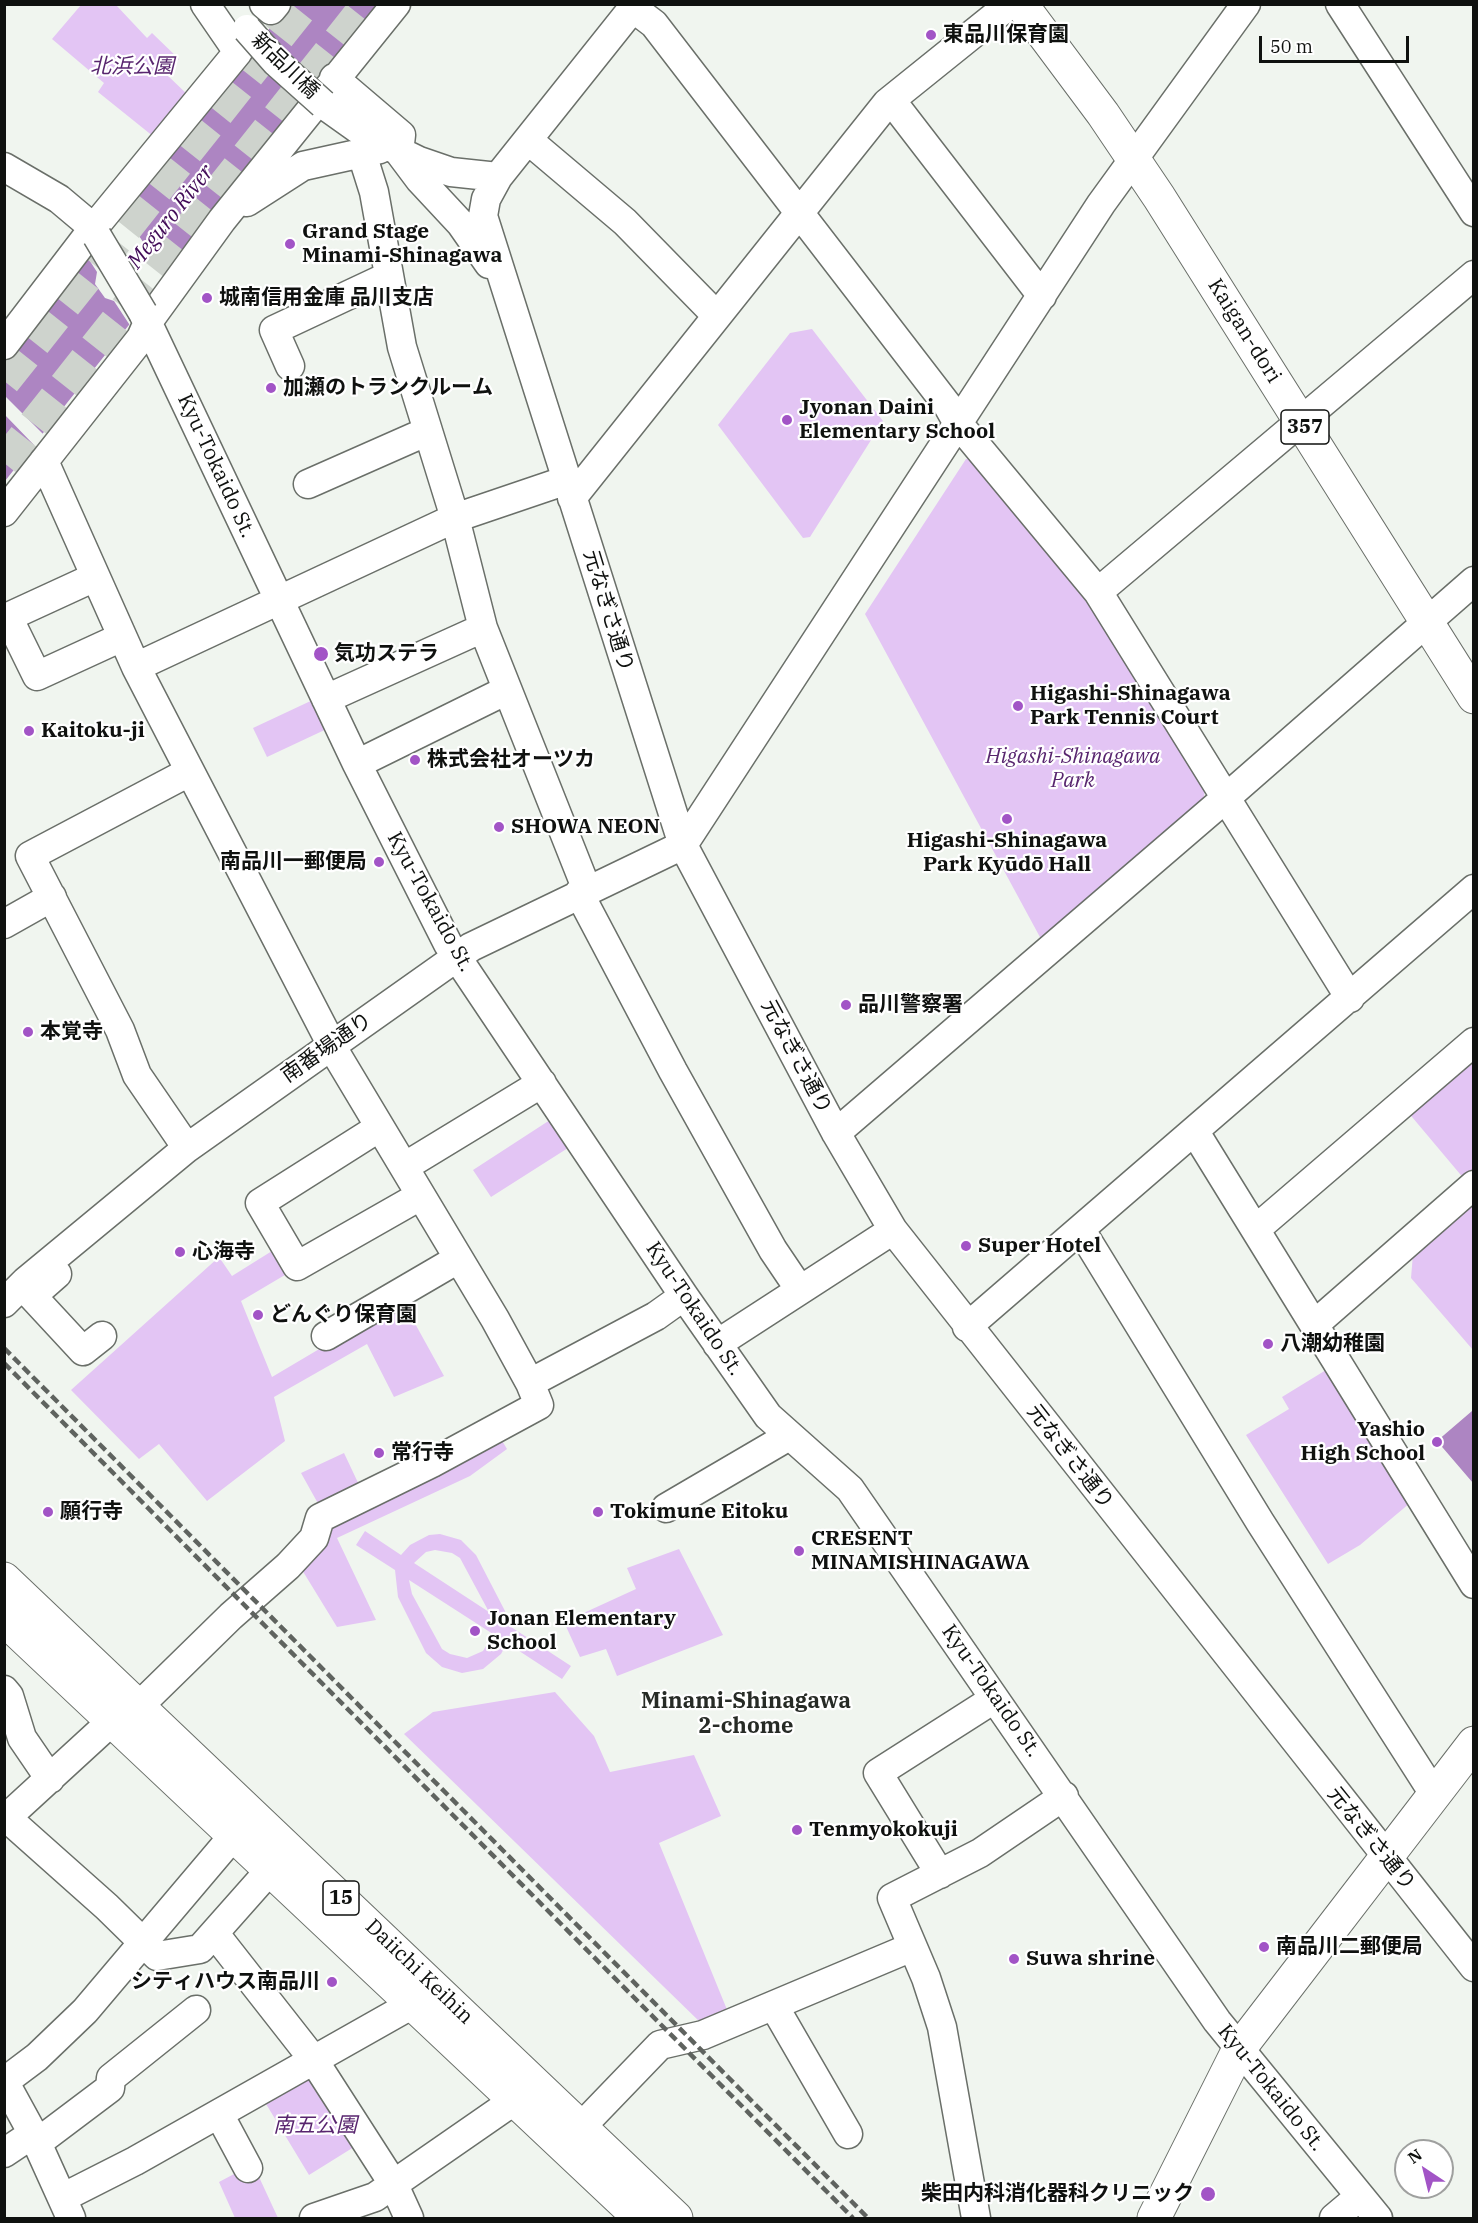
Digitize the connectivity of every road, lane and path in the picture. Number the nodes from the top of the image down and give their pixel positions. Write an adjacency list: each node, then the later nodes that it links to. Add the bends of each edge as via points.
1 (205, 4): 22 (street, via 238,52)
2 (227, 4): 14 (street, 新品川橋, bridge, via 276,62)
3 (264, 4): 4 (street, via 271,10)
4 (276, 4)
5 (396, 4): 11 (street)
6 (1010, 4): 12 (street)
7 (1021, 4): 15 (main road, Kaigan-dori / 357)
8 (1246, 4): 15 (street)
9 (1340, 4): 18 (street)
10 (635, 6): 13 (street); 19 (street, via 654,24)
11 (334, 78): 14 (street, via 401,135); 21 (street)
12 (891, 100): 19 (street); 26 (street)
13 (528, 140): 17 (street); 27 (street, via 625,222)
14 (383, 151): 17 (street, via 451,172); 20 (street); 21 (street, via 303,166); 24 (street, via 374,192); 25 (street, via 467,233)
15 (1134, 159): 26 (street); 32 (main road, Kaigan-dori / 357)
16 (4, 167): 22 (street, via 59,199)
17 (498, 177): 20 (street, via 486,199)
18 (1473, 212)
19 (799, 213): 27 (street); 31 (street)
20 (483, 216): 25 (street, 元なぎさ通り)
21 (222, 220): 28 (street)
22 (94, 233): 28 (street, Kyu-Tokaido St., bridge); 29 (street)
23 (1473, 275): 32 (street)
24 (389, 276): 30 (street, via 273,330); 33 (street, via 402,347)
25 (508, 294): 36 (street, 元なぎさ通り)
26 (1042, 296): 31 (street)
27 (717, 316): 36 (street)
28 (146, 317): 34 (street, via 141,338); 42 (street, Kyu-Tokaido St.)
29 (4, 345)
30 (290, 366)
31 (957, 422): 41 (street); 53 (street)
32 (1302, 422): 41 (street); 43 (main road, Kaigan-dori / 357)
33 (428, 431): 35 (street); 38 (street)
34 (45, 461): 37 (street); 39 (street)
35 (308, 484)
36 (570, 489): 38 (street); 53 (street, 元なぎさ通り)
37 (4, 512)
38 (455, 518): 42 (street); 44 (street)
39 (95, 577): 45 (street); 45 (street, via 8,617 37,676)
40 (1473, 581): 43 (street)
41 (1098, 592): 52 (street)
42 (278, 601): 46 (street); 49 (street, Kyu-Tokaido St.)
43 (1425, 621): 48 (main road, Kaigan-dori / 357); 52 (street)
44 (483, 628): 47 (street); 49 (street)
45 (122, 637): 46 (street)
46 (136, 667): 51 (street)
47 (507, 690): 50 (street); 55 (street)
48 (1473, 697)
49 (326, 699): 50 (street, Kyu-Tokaido St.)
50 (357, 764): 58 (street, Kyu-Tokaido St.)
51 (189, 772): 56 (street, via 30,856); 61 (street)
52 (1227, 797): 59 (street); 65 (street)
53 (683, 845): 55 (street, 南番場通り); 65 (street, 元なぎさ通り)
54 (1473, 888): 59 (street)
55 (583, 891): 58 (street, 南番場通り, via 485,939); 75 (street, via 678,1081)
56 (52, 897): 57 (street); 66 (street, via 120,1030 137,1076)
57 (4, 924)
58 (458, 957): 61 (street, 南番場通り); 62 (street, Kyu-Tokaido St.)
59 (1350, 998): 64 (street)
60 (1473, 1042): 70 (street)
61 (331, 1045): 63 (street); 66 (street, 南番場通り)
62 (542, 1083): 67 (street); 76 (street, Kyu-Tokaido St.)
63 (380, 1127): 67 (street); 69 (street, via 260,1203 265,1212 297,1266)
64 (1195, 1131): 70 (street); 72 (street)
65 (836, 1133): 71 (street, 元なぎさ通り)
66 (187, 1148): 74 (street, 南番場通り)
67 (404, 1167): 69 (street)
68 (1473, 1185): 78 (street)
69 (420, 1196): 73 (street)
70 (1256, 1229): 78 (street)
71 (893, 1230): 75 (street); 79 (street, 元なぎさ通り)
72 (1081, 1230): 79 (street); 95 (street, via 1260,1522)
73 (458, 1259): 81 (street); 83 (street)
74 (51, 1260): 77 (street, 南番場通り); 80 (street, via 61,1270 32,1296 83,1351)
75 (800, 1290): 82 (street)
76 (684, 1296): 82 (street, Kyu-Tokaido St.); 83 (street, via 656,1316)
77 (4, 1303)
78 (1315, 1324): 87 (street)
79 (967, 1327): 99 (street, 元なぎさ通り)
80 (102, 1336)
81 (326, 1336)
82 (717, 1344): 84 (street, Kyu-Tokaido St., via 768,1416)
83 (530, 1383): 91 (street, via 539,1405 320,1518 314,1538 288,1566)
84 (789, 1436): 85 (street); 90 (street, Kyu-Tokaido St., via 850,1489)
85 (666, 1508)
86 (4, 1579): 91 (main road, Daiichi Keihin / 15)
87 (1473, 1584)
88 (4, 1619): 92 (main road, Daiichi Keihin / 15)
89 (4, 1690): 94 (street, via 22,1737)
90 (994, 1699): 96 (street, Kyu-Tokaido St.); 101 (street, via 878,1773)
91 (140, 1705): 114 (main road, Daiichi Keihin / 15)
92 (112, 1720): 94 (street); 98 (main road, Daiichi Keihin / 15)
93 (1473, 1743): 95 (main road)
94 (50, 1779): 97 (street)
95 (1434, 1794): 99 (main road)
96 (1064, 1796): 101 (street, via 980,1853); 109 (street, Kyu-Tokaido St.)
97 (6, 1819): 103 (street)
98 (234, 1835): 100 (main road, Daiichi Keihin / 15); 103 (street)
99 (1386, 1858): 105 (street, 元なぎさ通り); 109 (main road)
100 (270, 1870): 102 (street); 106 (main road, Daiichi Keihin / 15)
101 (940, 1874): 104 (street, via 892,1898)
102 (215, 1934): 103 (street, via 200,1949 157,1956); 110 (street)
103 (142, 1941): 111 (street, via 85,2011 37,2057)
104 (912, 1947): 107 (street); 125 (street, via 942,2027)
105 (1473, 1967)
106 (411, 2005): 110 (street); 112 (main road, Daiichi Keihin / 15)
107 (774, 2006): 114 (street, via 703,2035 660,2045); 115 (street)
108 (196, 2010): 116 (street, via 111,2078 110,2088)
109 (1239, 2049): 119 (street, Kyu-Tokaido St.); 126 (main road)
110 (313, 2060): 113 (street); 118 (street)
111 (5, 2081): 116 (street)
112 (514, 2100): 118 (street); 123 (main road, Daiichi Keihin / 15)
113 (219, 2114): 117 (street); 120 (street)
114 (581, 2127): 124 (main road, Daiichi Keihin / 15)
115 (848, 2134)
116 (21, 2146): 120 (street)
117 (248, 2168)
118 (394, 2186): 121 (street, via 375,2197); 122 (street)
119 (1359, 2197): 127 (street); 128 (street, Kyu-Tokaido St.)
120 (67, 2208)
121 (314, 2218)
122 (409, 2218)
123 (640, 2218)
124 (676, 2218)
125 (976, 2218)
126 (1154, 2218)
127 (1334, 2218)
128 (1378, 2218)

